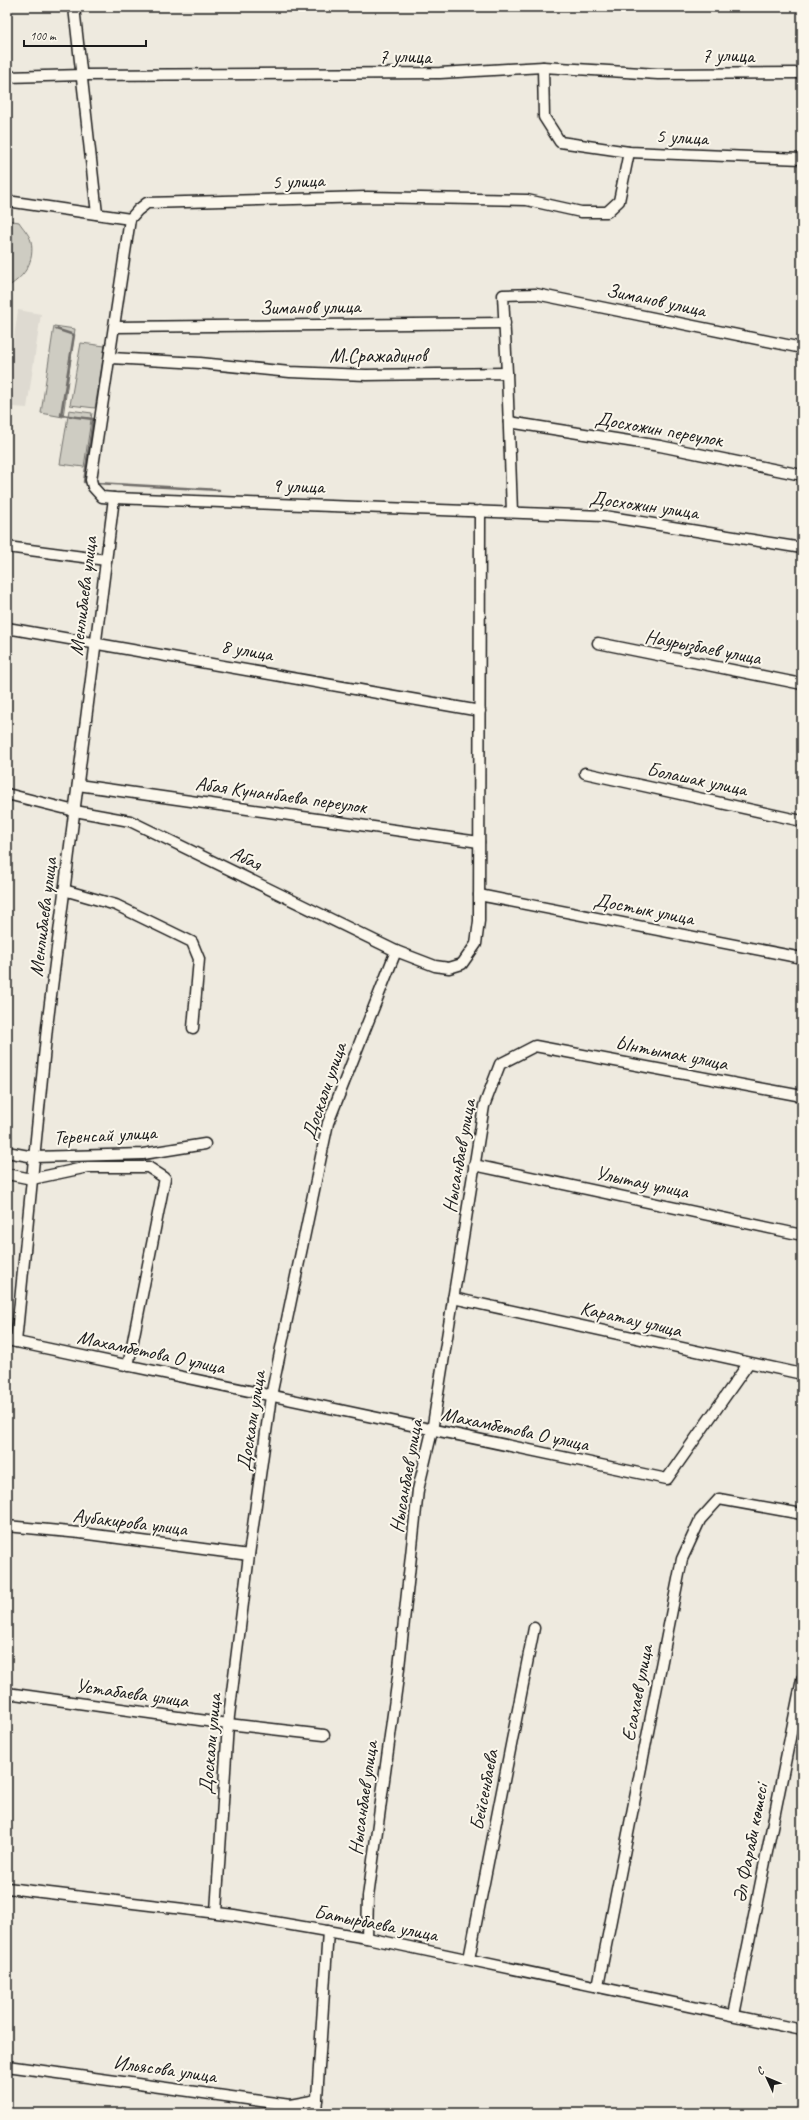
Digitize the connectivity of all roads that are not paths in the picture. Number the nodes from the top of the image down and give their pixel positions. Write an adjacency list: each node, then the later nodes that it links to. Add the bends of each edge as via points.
1 (74, 7): 4 (street)
2 (543, 67): 3 (street, 7 улица, via 658,74); 4 (street, 7 улица, via 440,73); 6 (street, 5 улица, via 544,117 560,142)
3 (802, 73)
4 (83, 74): 5 (street, 7 улица); 9 (street)
5 (7, 77)
6 (629, 152): 7 (street, 5 улица); 10 (street, 5 улица, via 618,201 607,212 581,212 527,200 367,197 147,203)
7 (802, 159)
8 (7, 201): 9 (street)
9 (97, 214): 10 (street)
10 (130, 219): 12 (street)
11 (505, 323): 12 (street, Зиманов улица); 13 (street, Зиманов улица, via 503,295 536,294); 15 (street)
12 (115, 327): 14 (street)
13 (802, 348)
14 (110, 358): 15 (street, М.Сражадинов, via 290,372); 18 (street, 9 улица, via 91,480 97,493 102,497)
15 (507, 373): 16 (street)
16 (510, 422): 17 (street, Досхожин переулок, via 660,446); 20 (street)
17 (802, 475)
18 (114, 498): 19 (street, 9 улица); 23 (street, Менлибаева улица)
19 (480, 511): 20 (street, Досхожин улица); 28 (street)
20 (512, 512): 22 (street, Досхожин улица, via 604,516)
21 (7, 547): 23 (street)
22 (802, 548)
23 (106, 560): 25 (street, Менлибаева улица)
24 (7, 628): 25 (street, 8 улица)
25 (95, 642): 28 (street, 8 улица); 30 (street, Менлибаева улица)
26 (598, 643): 27 (street, Наурызбаев улица)
27 (802, 684)
28 (480, 711): 34 (street)
29 (585, 773): 33 (street, Болашак улица)
30 (78, 785): 32 (street, Менлибаева улица); 34 (street, Абая Кунанбаева переулок)
31 (7, 794): 32 (street, Абая)
32 (75, 811): 35 (street, Менлибаева улица); 37 (street, Абая, via 130,822)
33 (802, 821)
34 (479, 842): 36 (street)
35 (64, 890): 39 (street, via 116,905 192,942 200,959); 44 (street, Менлибаева улица)
36 (479, 895): 37 (street, Абая, via 476,944 462,964 449,968 435,966); 38 (street, Достык улица)
37 (396, 951): 54 (street, Доскали улица, via 328,1123)
38 (802, 958)
39 (193, 1028)
40 (535, 1046): 41 (street, Ынтымак улица); 45 (street, Нысанбаев улица, via 500,1064 484,1106)
41 (802, 1096)
42 (205, 1144): 44 (street, Теренсай улица, via 143,1154)
43 (7, 1152): 44 (street, Теренсай улица)
44 (34, 1157): 47 (street, Менлибаева улица)
45 (474, 1165): 48 (street, Улытау улица); 49 (street, Нысанбаев улица)
46 (7, 1174): 47 (street)
47 (32, 1179): 50 (street, Менлибаева улица); 52 (street, via 88,1167 148,1167 165,1178)
48 (802, 1235)
49 (453, 1298): 51 (street, Каратау улица); 55 (street, Нысанбаев улица)
50 (11, 1341): 52 (street, Махамбетова О улица)
51 (748, 1364): 53 (street, Каратау улица); 55 (street, Махамбетова О улица, via 667,1479)
52 (128, 1366): 54 (street, Махамбетова О улица)
53 (802, 1374)
54 (271, 1396): 55 (street, Махамбетова О улица); 58 (street, Доскали улица)
55 (432, 1431): 67 (street, Нысанбаев улица, via 418,1490 398,1677 368,1896)
56 (802, 1514): 69 (street, Есахаев улица, via 719,1499 700,1520 682,1559)
57 (7, 1526): 58 (street, Аубакирова улица)
58 (249, 1555): 62 (street, Доскали улица)
59 (534, 1628): 68 (street, Бейсенбаева)
60 (802, 1679): 70 (street, Әл Фараби көшесі)
61 (7, 1694): 62 (street, Устабаева улица)
62 (228, 1724): 63 (street, Устабаева улица); 65 (street, Доскали улица)
63 (324, 1735)
64 (7, 1888): 65 (street, Батырбаева улица)
65 (216, 1912): 66 (street, Батырбаева улица)
66 (328, 1931): 67 (street, Батырбаева улица); 73 (street)
67 (366, 1938): 68 (street, Батырбаева улица)
68 (469, 1959): 69 (street, Батырбаева улица)
69 (598, 1986): 70 (street, Батырбаева улица)
70 (734, 2015): 71 (street, Батырбаева улица)
71 (802, 2030)
72 (7, 2066): 73 (street, Ильясова улица, via 290,2105)
73 (317, 2100): 74 (street)
74 (316, 2113)

